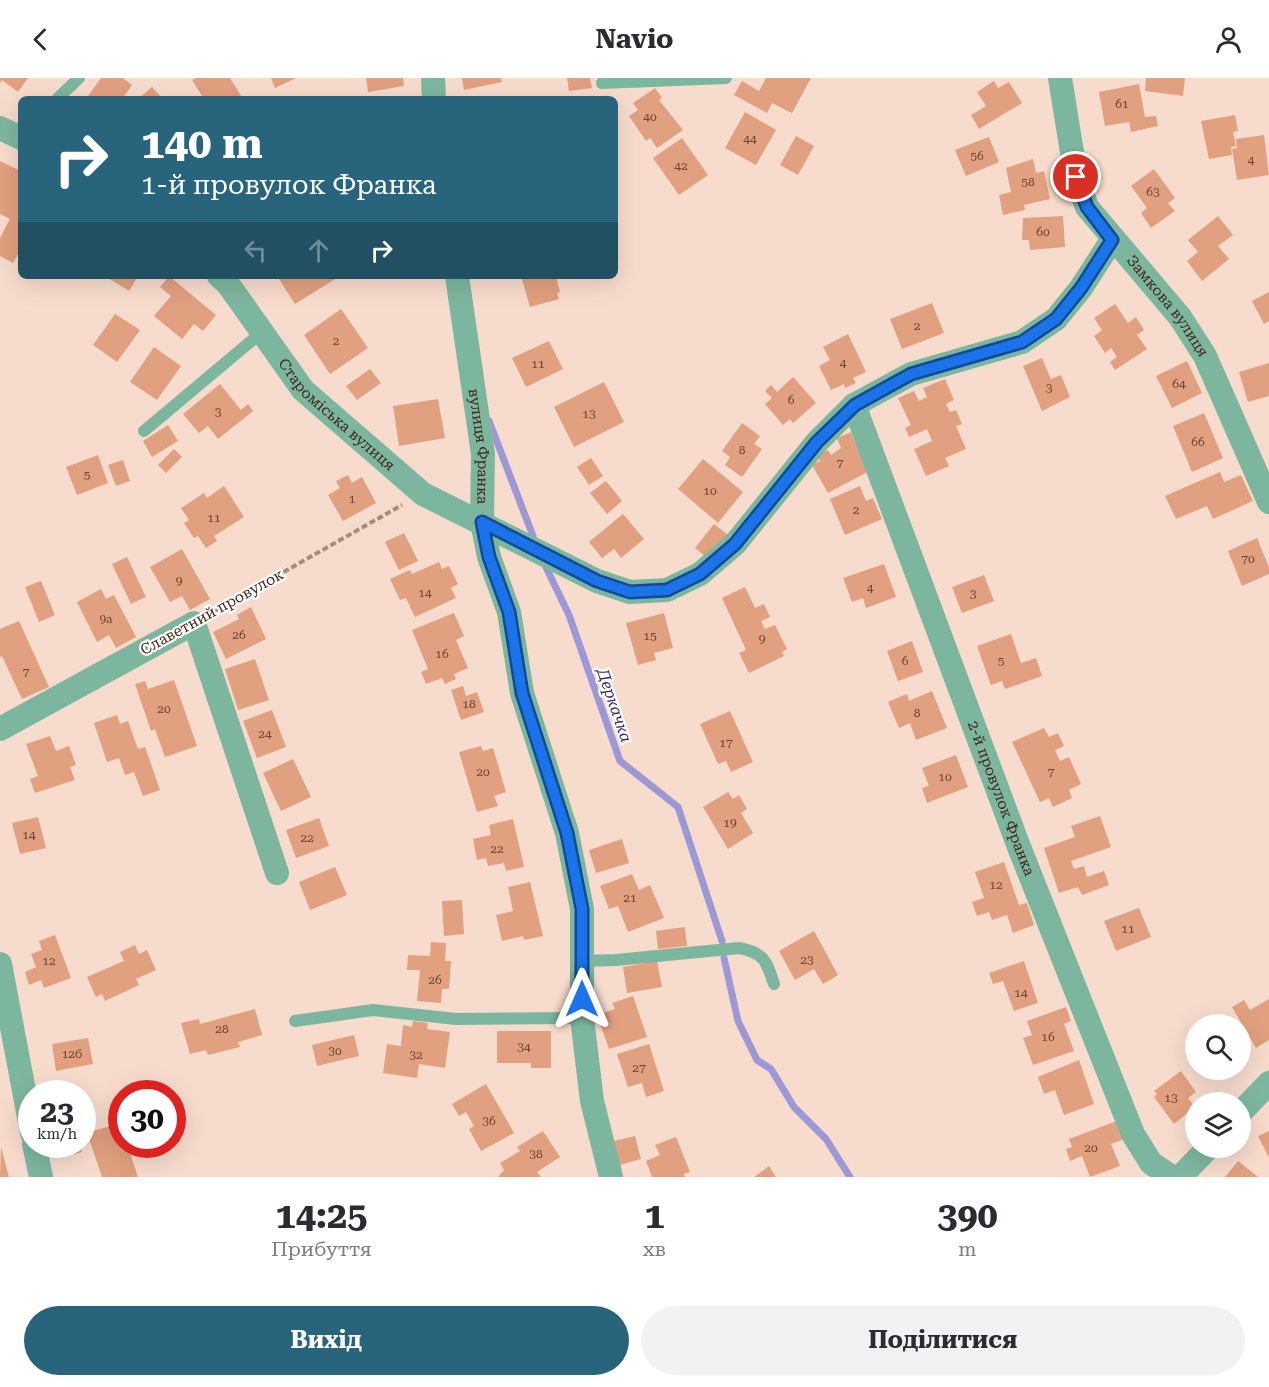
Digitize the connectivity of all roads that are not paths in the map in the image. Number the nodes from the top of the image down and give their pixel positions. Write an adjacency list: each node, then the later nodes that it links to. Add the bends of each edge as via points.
1 (79, 78): 6 (lane)
2 (433, 78): 7 (street)
3 (726, 78): 5 (lane)
4 (1060, 78): 8 (street, Замкова вулиця, via 1076,177 1087,207)
5 (602, 83)
6 (60, 96)
7 (434, 96)
8 (1112, 240): 12 (street, Староміська вулиця, via 1056,319 1022,342 911,374); 14 (street, Замкова вулиця, via 1173,308 1205,356)
9 (222, 279): 11 (street, Староміська вулиця)
10 (457, 279): 15 (street, вулиця Франка, via 483,454)
11 (262, 332): 13 (lane); 15 (street, Староміська вулиця, via 303,390 423,494)
12 (855, 405): 15 (street, Староміська вулиця, via 817,442 735,544 700,574 667,590 630,592 597,581); 30 (street, 2-й провулок Франка, via 1019,847 1133,1134 1151,1163)
13 (144, 431)
14 (1269, 502)
15 (482, 522): 18 (street, вулиця Франка, via 489,557 509,612 522,693 567,833 582,909)
16 (0, 729): 17 (street, Славетний провулок, via 194,623)
17 (277, 873)
18 (583, 961): 20 (lane, via 740,948 757,951 767,963); 21 (street, вулиця Франка)
19 (0, 964): 23 (street)
20 (774, 984)
21 (582, 1018): 22 (lane, via 456,1018 373,1010); 29 (street, вулиця Франка, via 592,1101)
22 (295, 1021)
23 (22, 1080)
24 (1269, 1083): 25 (street)
25 (1251, 1102)
26 (36, 1158): 28 (street)
27 (1198, 1158): 31 (street)
28 (40, 1177)
29 (611, 1177)
30 (1172, 1177)
31 (1180, 1177)

